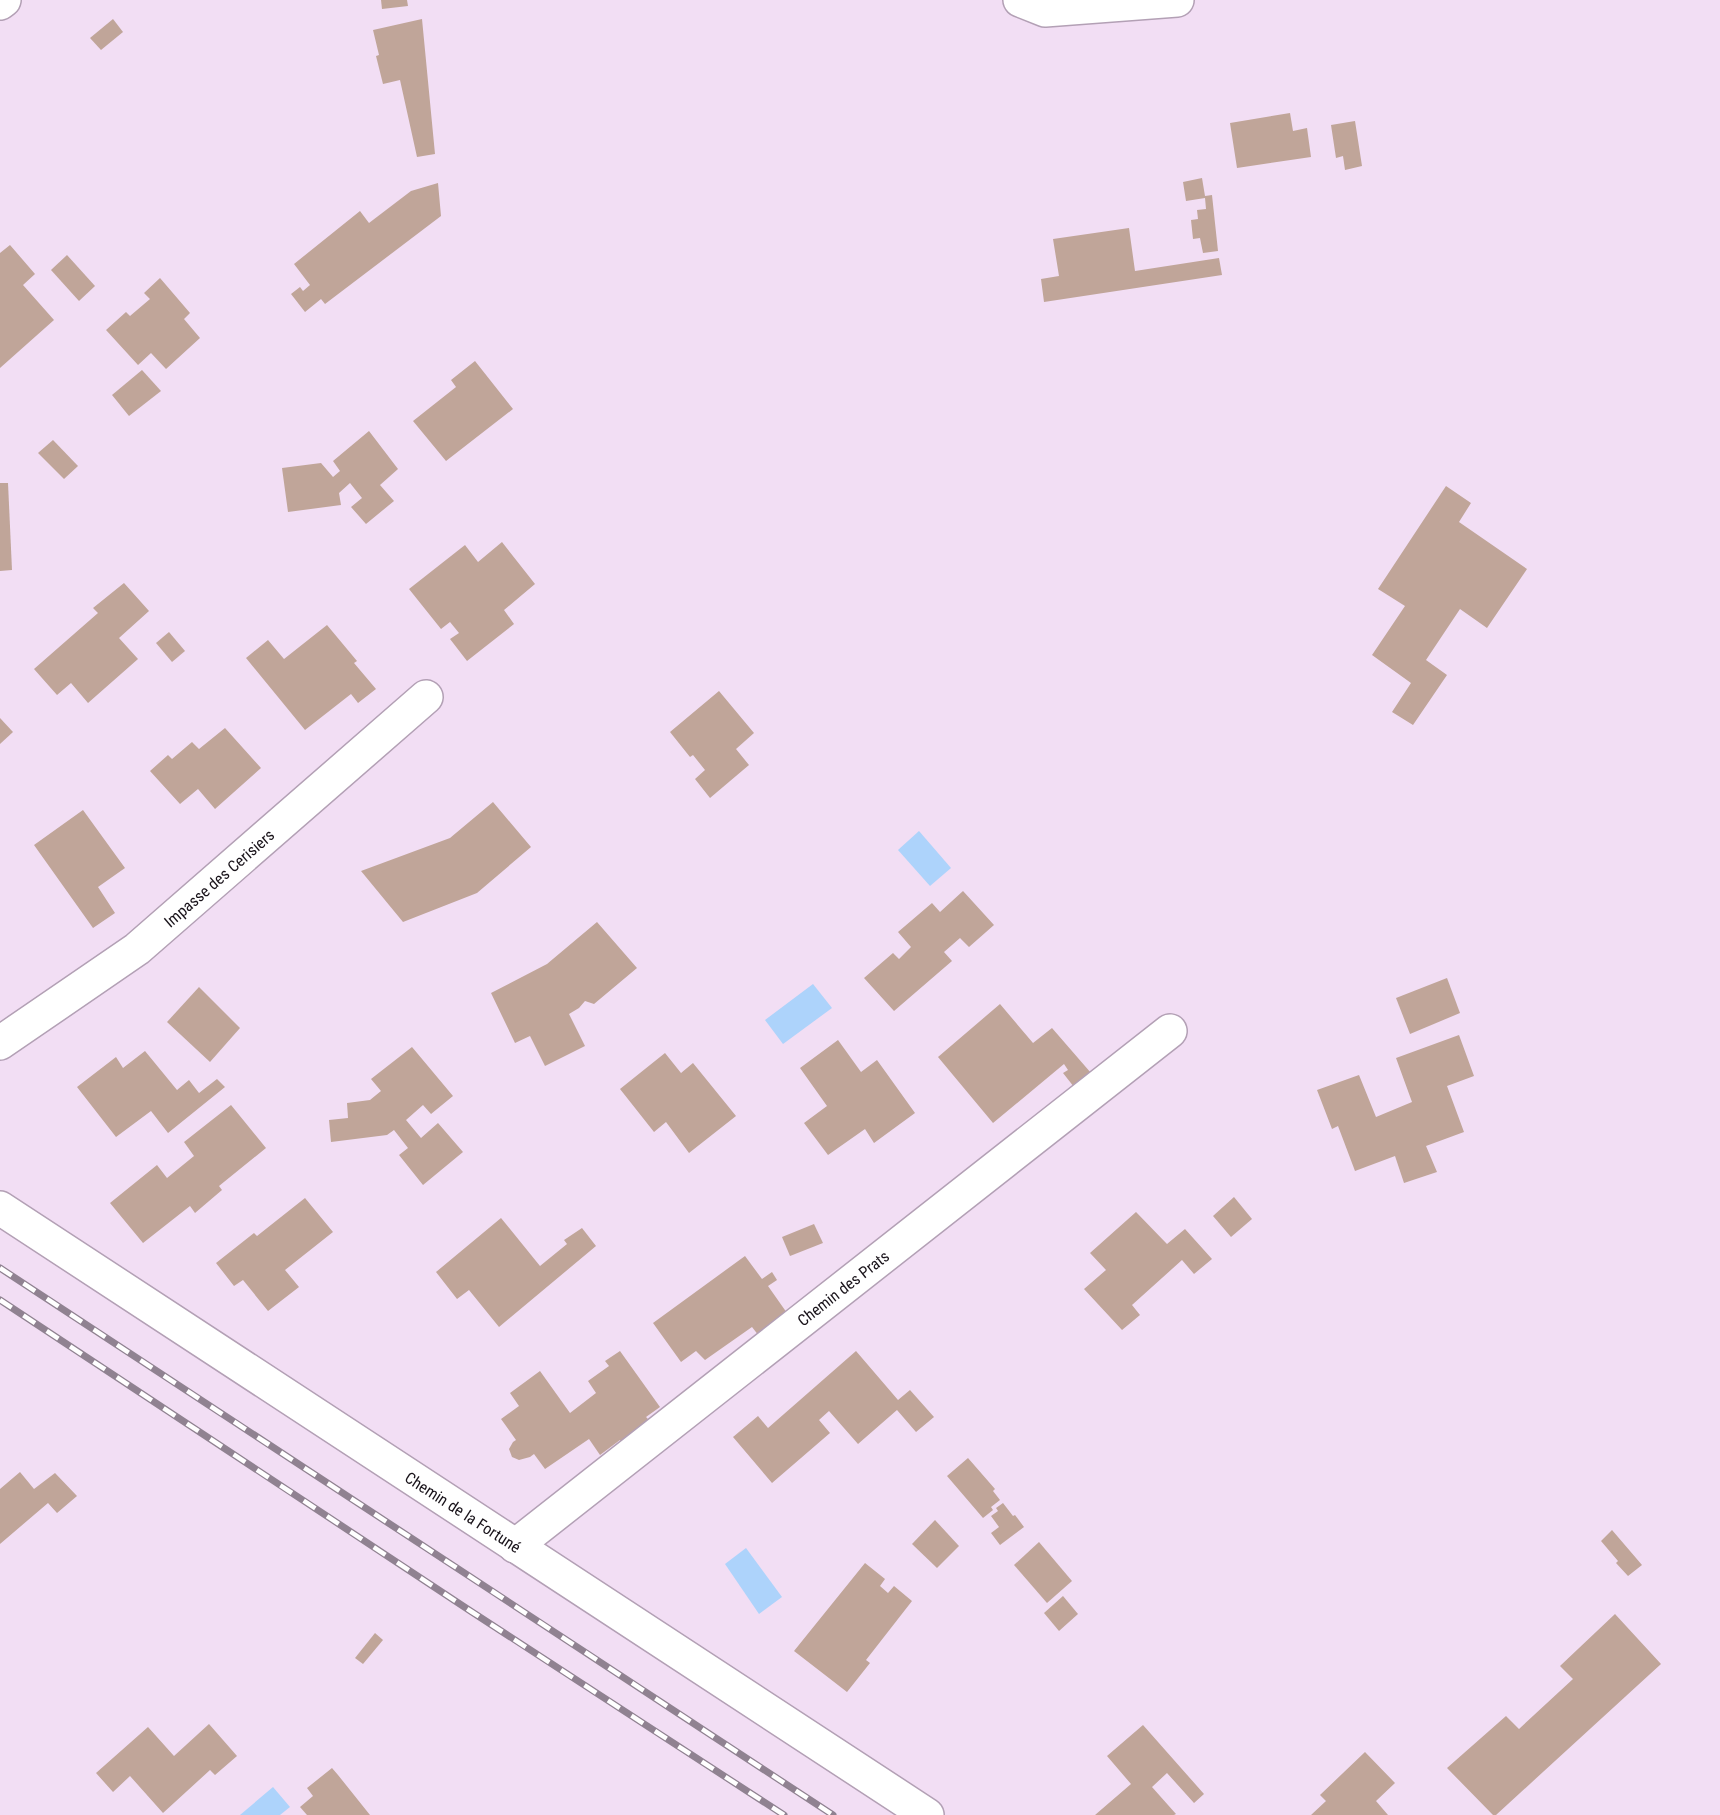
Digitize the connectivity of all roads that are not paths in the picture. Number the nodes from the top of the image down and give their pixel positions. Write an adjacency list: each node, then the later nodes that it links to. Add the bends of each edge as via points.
1 (4, 0): 4 (street)
2 (1020, 0): 3 (street, via 1045,10)
3 (1177, 0)
4 (0, 3)
5 (426, 697): 7 (street, Impasse des Cerisiers, via 137,949)
6 (1170, 1031): 9 (street, Chemin des Prats)
7 (0, 1043)
8 (0, 1208): 9 (street, Chemin de la Fortuné)
9 (515, 1545): 10 (street, Chemin de la Fortuné)
10 (927, 1815)

